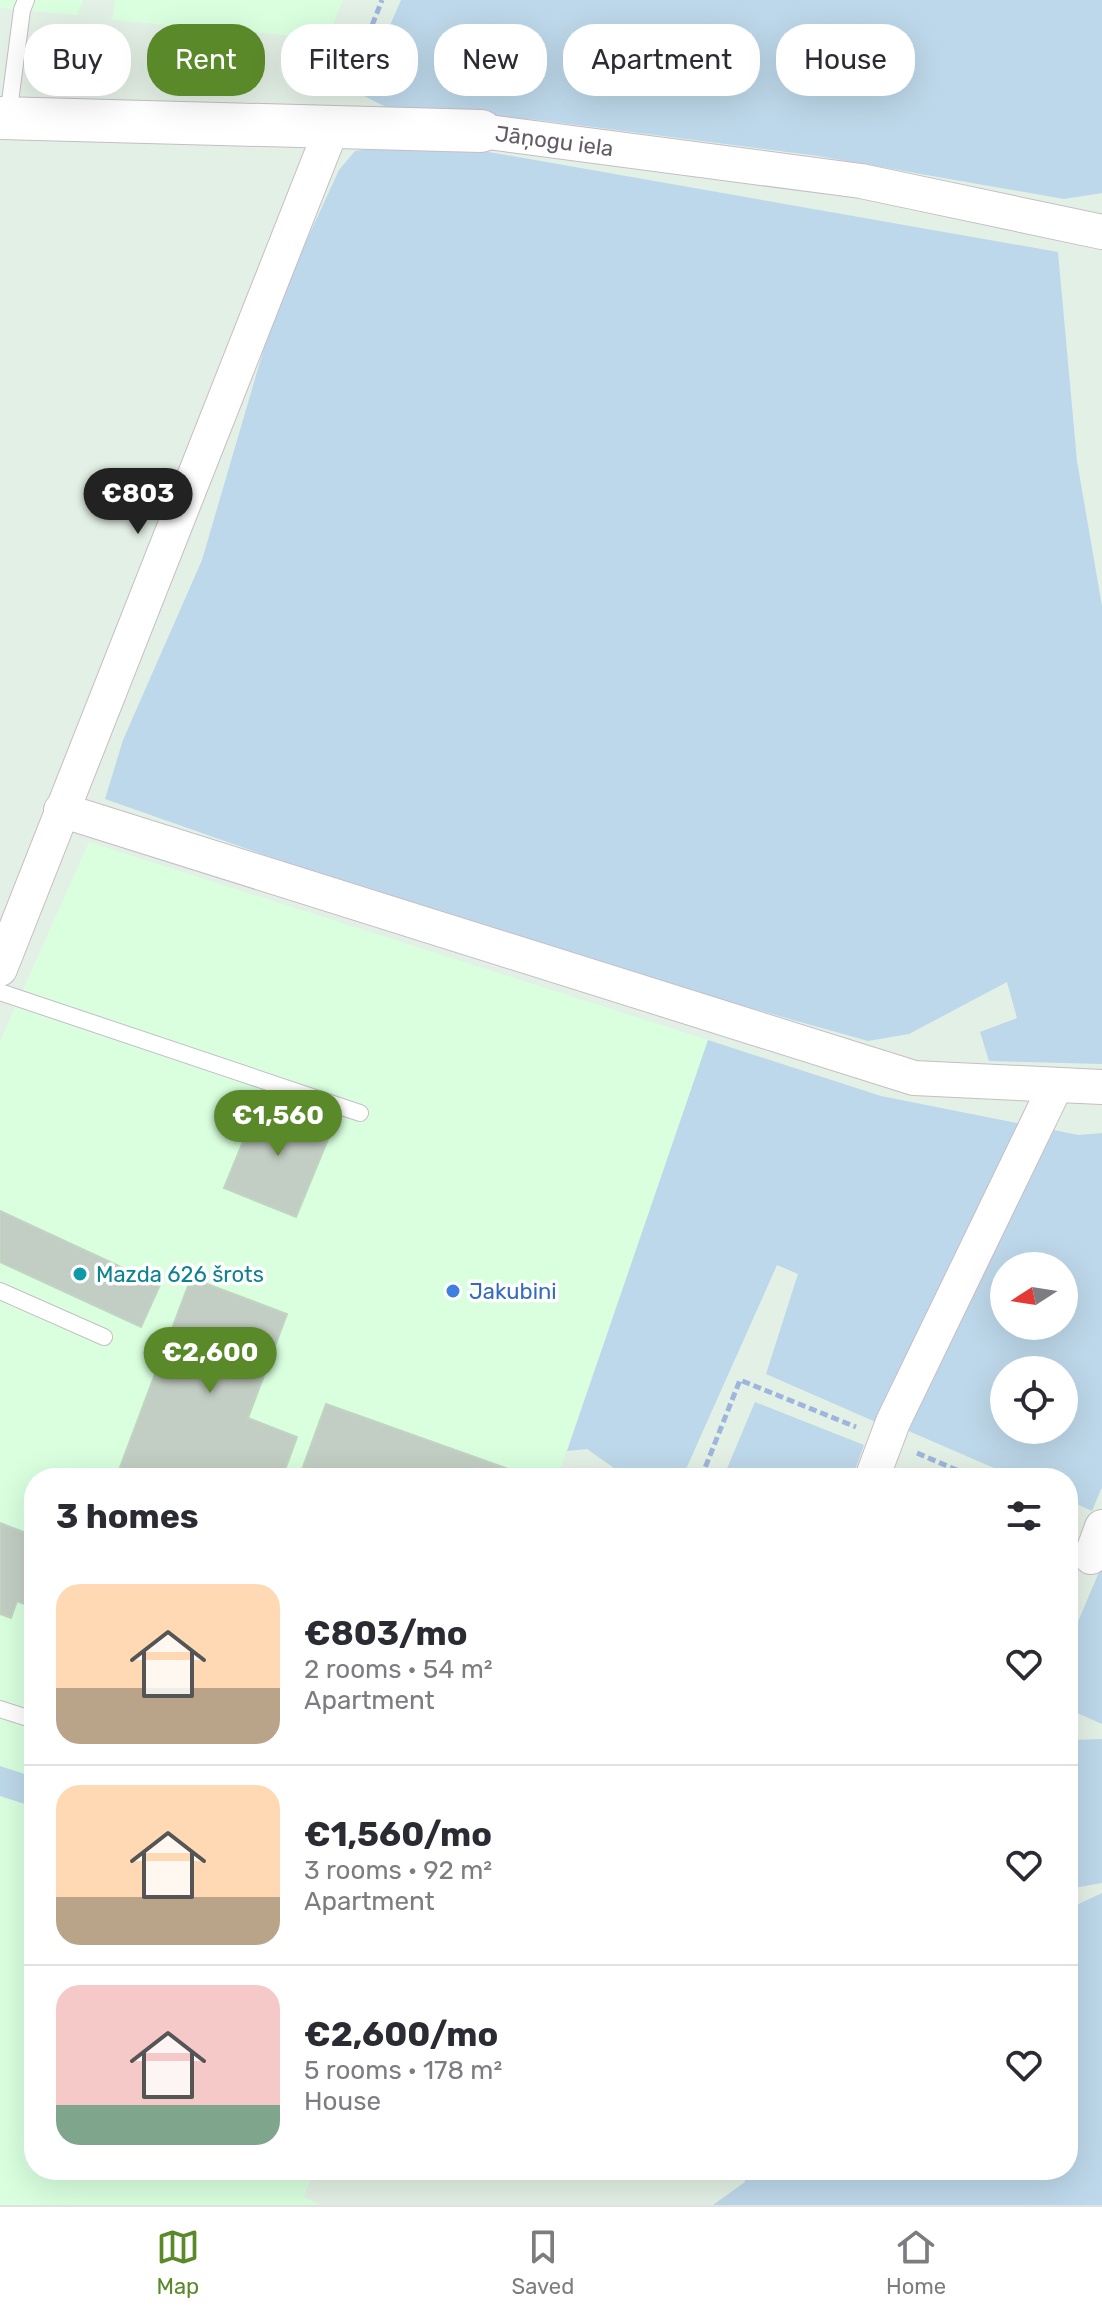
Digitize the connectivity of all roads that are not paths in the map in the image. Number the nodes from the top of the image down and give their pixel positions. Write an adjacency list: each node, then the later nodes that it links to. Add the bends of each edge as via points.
1 (26, 0): 2 (lane)
2 (4, 118): 3 (street, Jāņogu iela)
3 (333, 125): 4 (street, Jāņogu iela); 6 (street)
4 (481, 131): 5 (street, Jāņogu iela, via 861,181)
5 (1101, 228)
6 (61, 810): 7 (street); 9 (street, via 914,1078)
7 (0, 969)
8 (0, 992): 11 (lane)
9 (1056, 1085): 10 (street); 15 (street)
10 (1102, 1087)
11 (360, 1113)
12 (4, 1293): 13 (lane); 14 (lane)
13 (0, 1310)
14 (104, 1337)
15 (876, 1468)
16 (0, 1709): 17 (lane)
17 (24, 1717)

